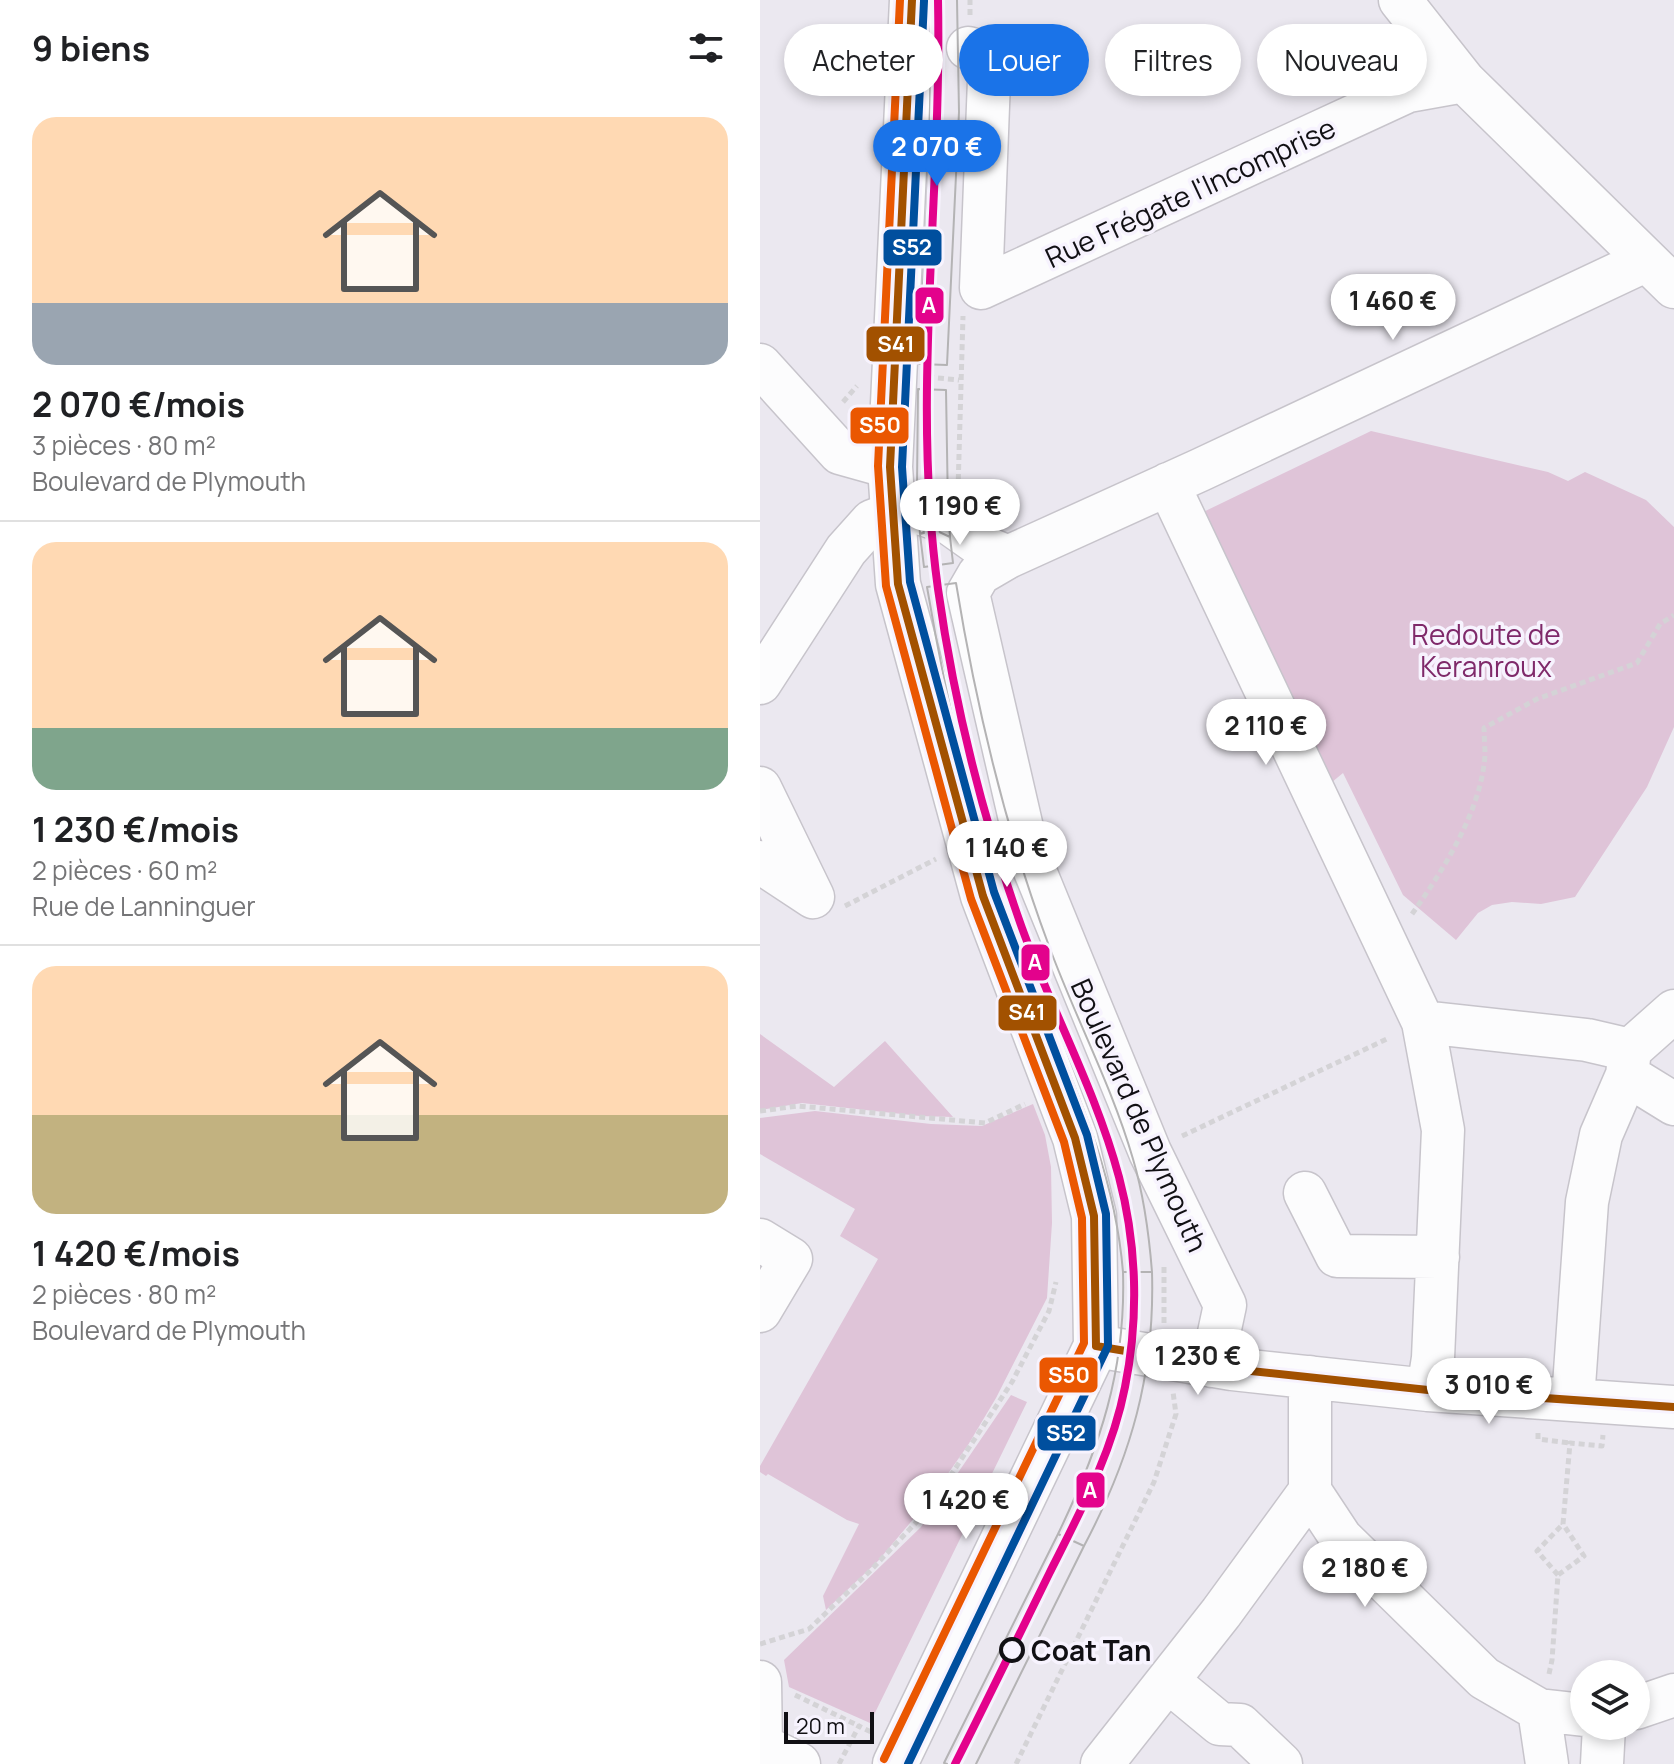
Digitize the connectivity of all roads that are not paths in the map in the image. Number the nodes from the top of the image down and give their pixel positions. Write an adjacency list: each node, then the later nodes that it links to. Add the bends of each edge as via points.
1 (912, 0): 7 (main road)
2 (1400, 0): 3 (street)
3 (1464, 81): 4 (street, Rue Frégate l'Incomprise, via 1408,91 982,287); 5 (street)
4 (989, 96)
5 (1660, 274): 8 (street, Boulevard de Plymouth)
6 (760, 365): 7 (street, via 840,453)
7 (890, 467): 9 (main road)
8 (1168, 484): 10 (street, Boulevard de Plymouth); 15 (street)
9 (893, 513): 10 (street, via 919,513 949,523); 11 (street, via 872,521 846,550); 22 (main road, via 898,584 983,896 1075,1138 1094,1216)
10 (1008, 557): 23 (street, Boulevard de Plymouth, via 979,574 968,593 1028,854 1150,1152 1225,1305)
11 (760, 683)
12 (760, 788): 13 (street, via 813,897)
13 (760, 862)
14 (1674, 1011): 16 (street)
15 (1423, 1022): 16 (street, via 1587,1040); 20 (street, via 1443,1130)
16 (1628, 1062): 17 (street); 26 (street, via 1601,1135 1587,1202)
17 (1674, 1104)
18 (1305, 1193): 20 (street, via 1337,1256)
19 (760, 1240): 21 (street, via 791,1259)
20 (1438, 1257): 25 (street)
21 (760, 1311)
22 (1096, 1346): 23 (street); 38 (main road)
23 (1212, 1366): 24 (street)
24 (1310, 1377): 25 (street); 28 (street)
25 (1428, 1390): 26 (street)
26 (1590, 1401): 27 (street)
27 (1674, 1407)
28 (1310, 1491): 30 (street); 33 (street, via 1341,1538 1426,1624 1484,1678)
29 (778, 1675): 36 (street)
30 (1168, 1681): 39 (street); 40 (street, via 1220,1724 1240,1725)
31 (1674, 1695): 32 (street)
32 (1650, 1703)
33 (1539, 1710): 34 (street); 41 (street)
34 (1570, 1713)
35 (1603, 1740): 42 (street)
36 (760, 1745): 37 (street)
37 (799, 1764)
38 (895, 1764)
39 (1102, 1764)
40 (1281, 1764)
41 (1547, 1764)
42 (1602, 1764)

